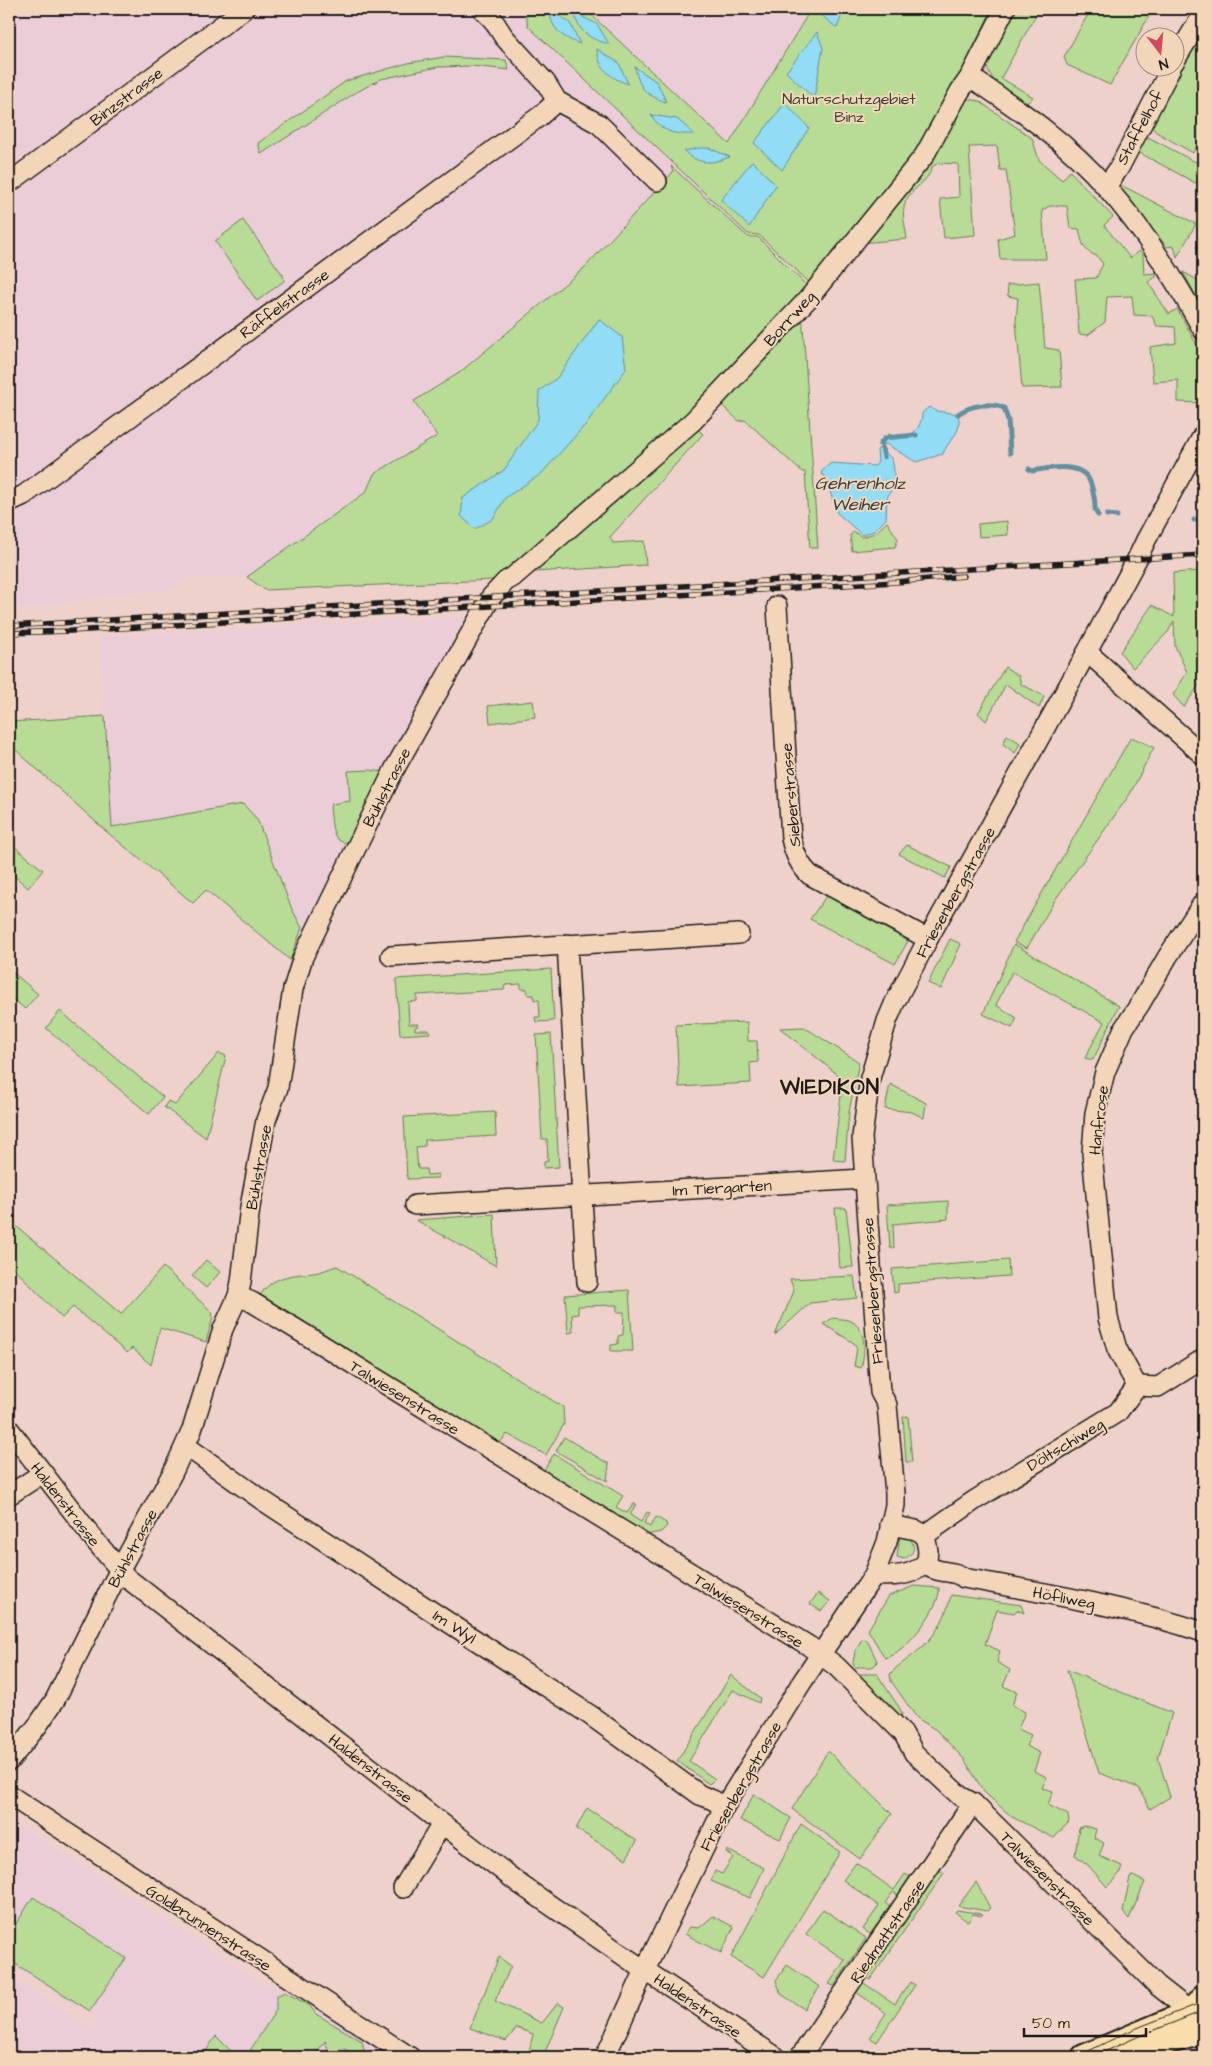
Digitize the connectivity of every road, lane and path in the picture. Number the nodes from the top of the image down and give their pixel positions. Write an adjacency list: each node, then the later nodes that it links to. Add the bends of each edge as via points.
1 (244, 9): 10 (street, Binzstrasse)
2 (1005, 9): 6 (street, Borrweg)
3 (493, 12): 8 (street, via 504,37 546,83)
4 (1203, 14): 5 (street)
5 (1184, 45)
6 (970, 77): 11 (street, via 1028,116); 15 (street, Borrweg, via 924,156 808,299 695,419)
7 (1166, 78): 11 (street, Staffelhof, via 1119,168)
8 (557, 101): 9 (street, via 599,124); 14 (street, Räffelstrasse, via 24,495)
9 (657, 181)
10 (9, 183)
11 (1106, 186): 12 (street, via 1166,265)
12 (1203, 330)
13 (1203, 435): 17 (street, Friesenbergstrasse)
14 (9, 502)
15 (513, 577): 28 (street, Bühlstrasse, via 491,597 394,770 303,957 293,989 278,1088 266,1120)
16 (777, 606): 21 (street, Sieberstrasse, via 791,838 795,855 810,875)
17 (1088, 652): 18 (street); 21 (street, Friesenbergstrasse)
18 (1203, 755)
19 (1203, 903): 30 (street, Hanfrose, via 1124,1028 1105,1072 1095,1113 1092,1153 1108,1318 1118,1349)
20 (738, 934): 22 (street)
21 (928, 939): 24 (street, Friesenbergstrasse, via 894,1002 875,1059 863,1120)
22 (567, 944): 23 (street); 25 (street)
23 (392, 956)
24 (863, 1178): 25 (street, Im Tiergarten); 35 (street, Friesenbergstrasse, via 880,1392 887,1405 895,1493)
25 (581, 1196): 26 (street, Im Tiergarten); 27 (street)
26 (415, 1205)
27 (587, 1282)
28 (238, 1296): 32 (street, Bühlstrasse, via 223,1329); 41 (street, Talwiesenstrasse)
29 (1203, 1359): 30 (street, via 1158,1387)
30 (1137, 1386): 36 (street, Döltschiweg, via 1118,1412 974,1500)
31 (9, 1429): 33 (street, Haldenstrasse)
32 (186, 1446): 38 (street, Bühlstrasse); 45 (street, Im Wyl, via 262,1500 590,1714 700,1795)
33 (43, 1473): 34 (street); 38 (street, Haldenstrasse)
34 (9, 1495)
35 (890, 1525): 36 (street); 39 (street, Friesenbergstrasse)
36 (925, 1535): 37 (street, via 928,1551)
37 (925, 1564): 39 (street, via 900,1575); 40 (street, Höfliweg, via 935,1571 1118,1607)
38 (119, 1571): 42 (street, Bühlstrasse, via 55,1700); 46 (street, Haldenstrasse)
39 (874, 1575): 41 (street, Friesenbergstrasse)
40 (1203, 1632)
41 (821, 1655): 44 (street, Talwiesenstrasse, via 903,1733 914,1753 955,1792); 45 (street, Friesenbergstrasse)
42 (9, 1761)
43 (9, 1795): 51 (street, Goldbrunnenstrasse)
44 (973, 1803): 49 (street, Talwiesenstrasse, via 1158,1986); 54 (street, Riedmattstrasse)
45 (724, 1807): 48 (street, Friesenbergstrasse)
46 (442, 1824): 47 (street); 48 (street, Haldenstrasse, via 521,1885)
47 (403, 1888)
48 (645, 1970): 52 (street, Friesenbergstrasse); 53 (street, Haldenstrasse)
49 (1201, 2021): 50 (main road)
50 (1093, 2053)
51 (410, 2057)
52 (605, 2057)
53 (776, 2057)
54 (800, 2057)

